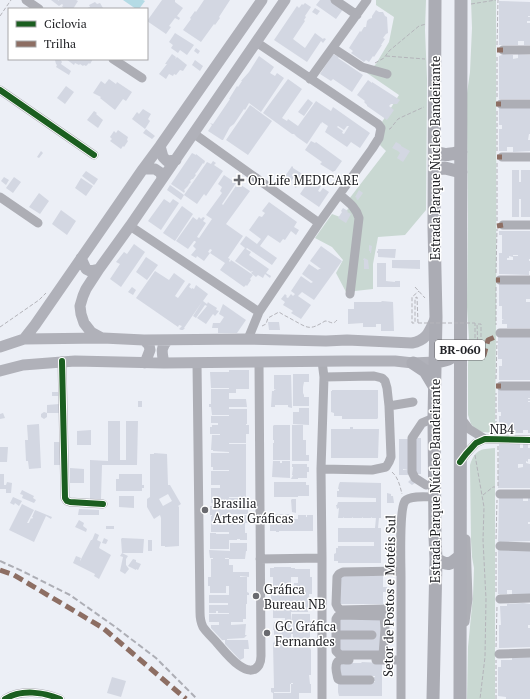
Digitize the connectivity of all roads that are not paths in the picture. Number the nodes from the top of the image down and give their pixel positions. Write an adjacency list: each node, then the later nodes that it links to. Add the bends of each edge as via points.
1 (26, 0): 8 (street)
2 (262, 0): 22 (main road)
3 (285, 0): 10 (main road)
4 (335, 0): 9 (street)
5 (367, 0): 9 (street)
6 (435, 0): 23 (highway, Estrada Parque Núcleo Bandeirante / BR-060)
7 (461, 3): 24 (highway, Estrada Parque Núcleo Bandeirante / BR-060)
8 (38, 8)
9 (357, 15): 11 (street)
10 (256, 42): 17 (street); 21 (main road)
11 (333, 48): 15 (street, via 362,67); 17 (street)
12 (503, 50): 13 (street)
13 (530, 50)
14 (115, 60): 16 (street)
15 (387, 74)
16 (142, 78)
17 (310, 79): 33 (street, via 382,128 379,138)
18 (0, 90): 25 (street)
19 (498, 104): 20 (street)
20 (530, 104)
21 (193, 133): 28 (main road); 36 (street)
22 (160, 146): 28 (main road, via 167,161); 29 (main road)
23 (435, 151): 24 (highway, via 443,155); 30 (highway, Estrada Parque Núcleo Bandeirante / BR-060)
24 (461, 152): 31 (highway, Estrada Parque Núcleo Bandeirante / BR-060)
25 (94, 155)
26 (530, 157): 27 (street)
27 (499, 159)
28 (176, 160): 32 (main road)
29 (143, 169): 32 (main road, via 155,169 161,173); 40 (main road)
30 (435, 169): 31 (highway, via 445,168); 46 (highway, Estrada Parque Núcleo Bandeirante / BR-060)
31 (461, 172): 55 (highway, Estrada Parque Núcleo Bandeirante / BR-060)
32 (162, 178): 39 (main road)
33 (340, 195): 36 (street); 44 (street, via 357,212 359,218)
34 (0, 198): 35 (street)
35 (38, 223)
36 (319, 223): 45 (street)
37 (503, 225): 38 (street)
38 (530, 225)
39 (130, 226): 41 (main road); 45 (street)
40 (80, 258): 41 (main road, via 90,271); 50 (main road)
41 (99, 269): 49 (main road, via 80,306 87,328)
42 (530, 280): 43 (street)
43 (497, 281)
44 (350, 294)
45 (259, 312): 51 (street)
46 (436, 317): 54 (main road, via 425,337 412,342); 61 (highway, Estrada Parque Núcleo Bandeirante / BR-060)
47 (498, 333): 48 (street)
48 (530, 333)
49 (103, 338): 50 (main road); 52 (main road)
50 (24, 339): 56 (main road)
51 (248, 339): 53 (main road); 54 (main road)
52 (144, 340): 53 (main road); 62 (main road, via 150,350)
53 (168, 340): 63 (main road, via 162,349)
54 (395, 341): 59 (main road, via 398,351)
55 (460, 344): 61 (highway, via 449,359); 73 (highway, Estrada Parque Núcleo Bandeirante / BR-060)
56 (0, 347)
57 (62, 361): 62 (main road); 66 (main road, via 23,365); 84 (street, via 65,498 70,502)
58 (322, 361): 59 (main road); 60 (main road); 67 (street)
59 (395, 361): 65 (main road)
60 (258, 362): 64 (main road); 89 (street)
61 (435, 362): 65 (main road); 68 (highway, Estrada Parque Núcleo Bandeirante / BR-060)
62 (145, 363): 63 (main road)
63 (164, 363): 64 (main road)
64 (197, 363): 89 (street, via 201,620 203,627 225,652 246,670 255,668 261,656)
65 (413, 363): 68 (highway, via 425,371)
66 (0, 371)
67 (324, 376): 72 (street, via 382,378 387,388); 78 (street)
68 (435, 386): 74 (highway, Estrada Parque Núcleo Bandeirante / BR-060)
69 (498, 386): 70 (street)
70 (530, 386)
71 (413, 402): 72 (street)
72 (389, 406): 78 (street, via 390,457 386,467 372,470)
73 (460, 417): 75 (street, NB4, via 469,429); 77 (highway, Estrada Parque Núcleo Bandeirante / BR-060)
74 (434, 418): 79 (street, via 422,423 412,438 412,472); 83 (highway, Estrada Parque Núcleo Bandeirante / BR-060)
75 (485, 439): 76 (street, NB4); 77 (street, NB4, via 476,443)
76 (530, 440)
77 (460, 462): 80 (highway, Estrada Parque Núcleo Bandeirante / BR-060)
78 (321, 469): 88 (street)
79 (426, 485)
80 (460, 486): 87 (highway, Estrada Parque Núcleo Bandeirante / BR-060); 100 (street, via 465,514 468,598)
81 (499, 494): 82 (street)
82 (530, 494)
83 (435, 497): 90 (highway, Estrada Parque Núcleo Bandeirante / BR-060); 91 (street, Setor de Postos e Motéis Sul, via 412,497 404,502)
84 (103, 504)
85 (498, 545): 86 (street)
86 (530, 546)
87 (460, 556): 90 (highway, via 448,564); 100 (highway, Estrada Parque Núcleo Bandeirante / BR-060)
88 (322, 558): 89 (street); 104 (street)
89 (260, 559)
90 (436, 559): 106 (highway, Estrada Parque Núcleo Bandeirante / BR-060)
91 (401, 571): 94 (street, via 343,572 337,578 336,604 341,610); 99 (street, Setor de Postos e Motéis Sul)
92 (498, 597): 93 (street)
93 (530, 598)
94 (384, 609)
95 (336, 635): 95 (street, via 336,619 340,615 384,616 383,655 340,655 336,651); 96 (street)
96 (372, 635)
97 (530, 653): 98 (street)
98 (497, 656)
99 (401, 660): 101 (street, via 341,660 336,664 340,680); 105 (street, Setor de Postos e Motéis Sul)
100 (460, 661): 107 (highway, Estrada Parque Núcleo Bandeirante / BR-060)
101 (370, 680)
102 (5, 699): 103 (street, via 19,693 54,696)
103 (60, 699)
104 (322, 699)
105 (401, 699)
106 (433, 699)
107 (460, 699)

